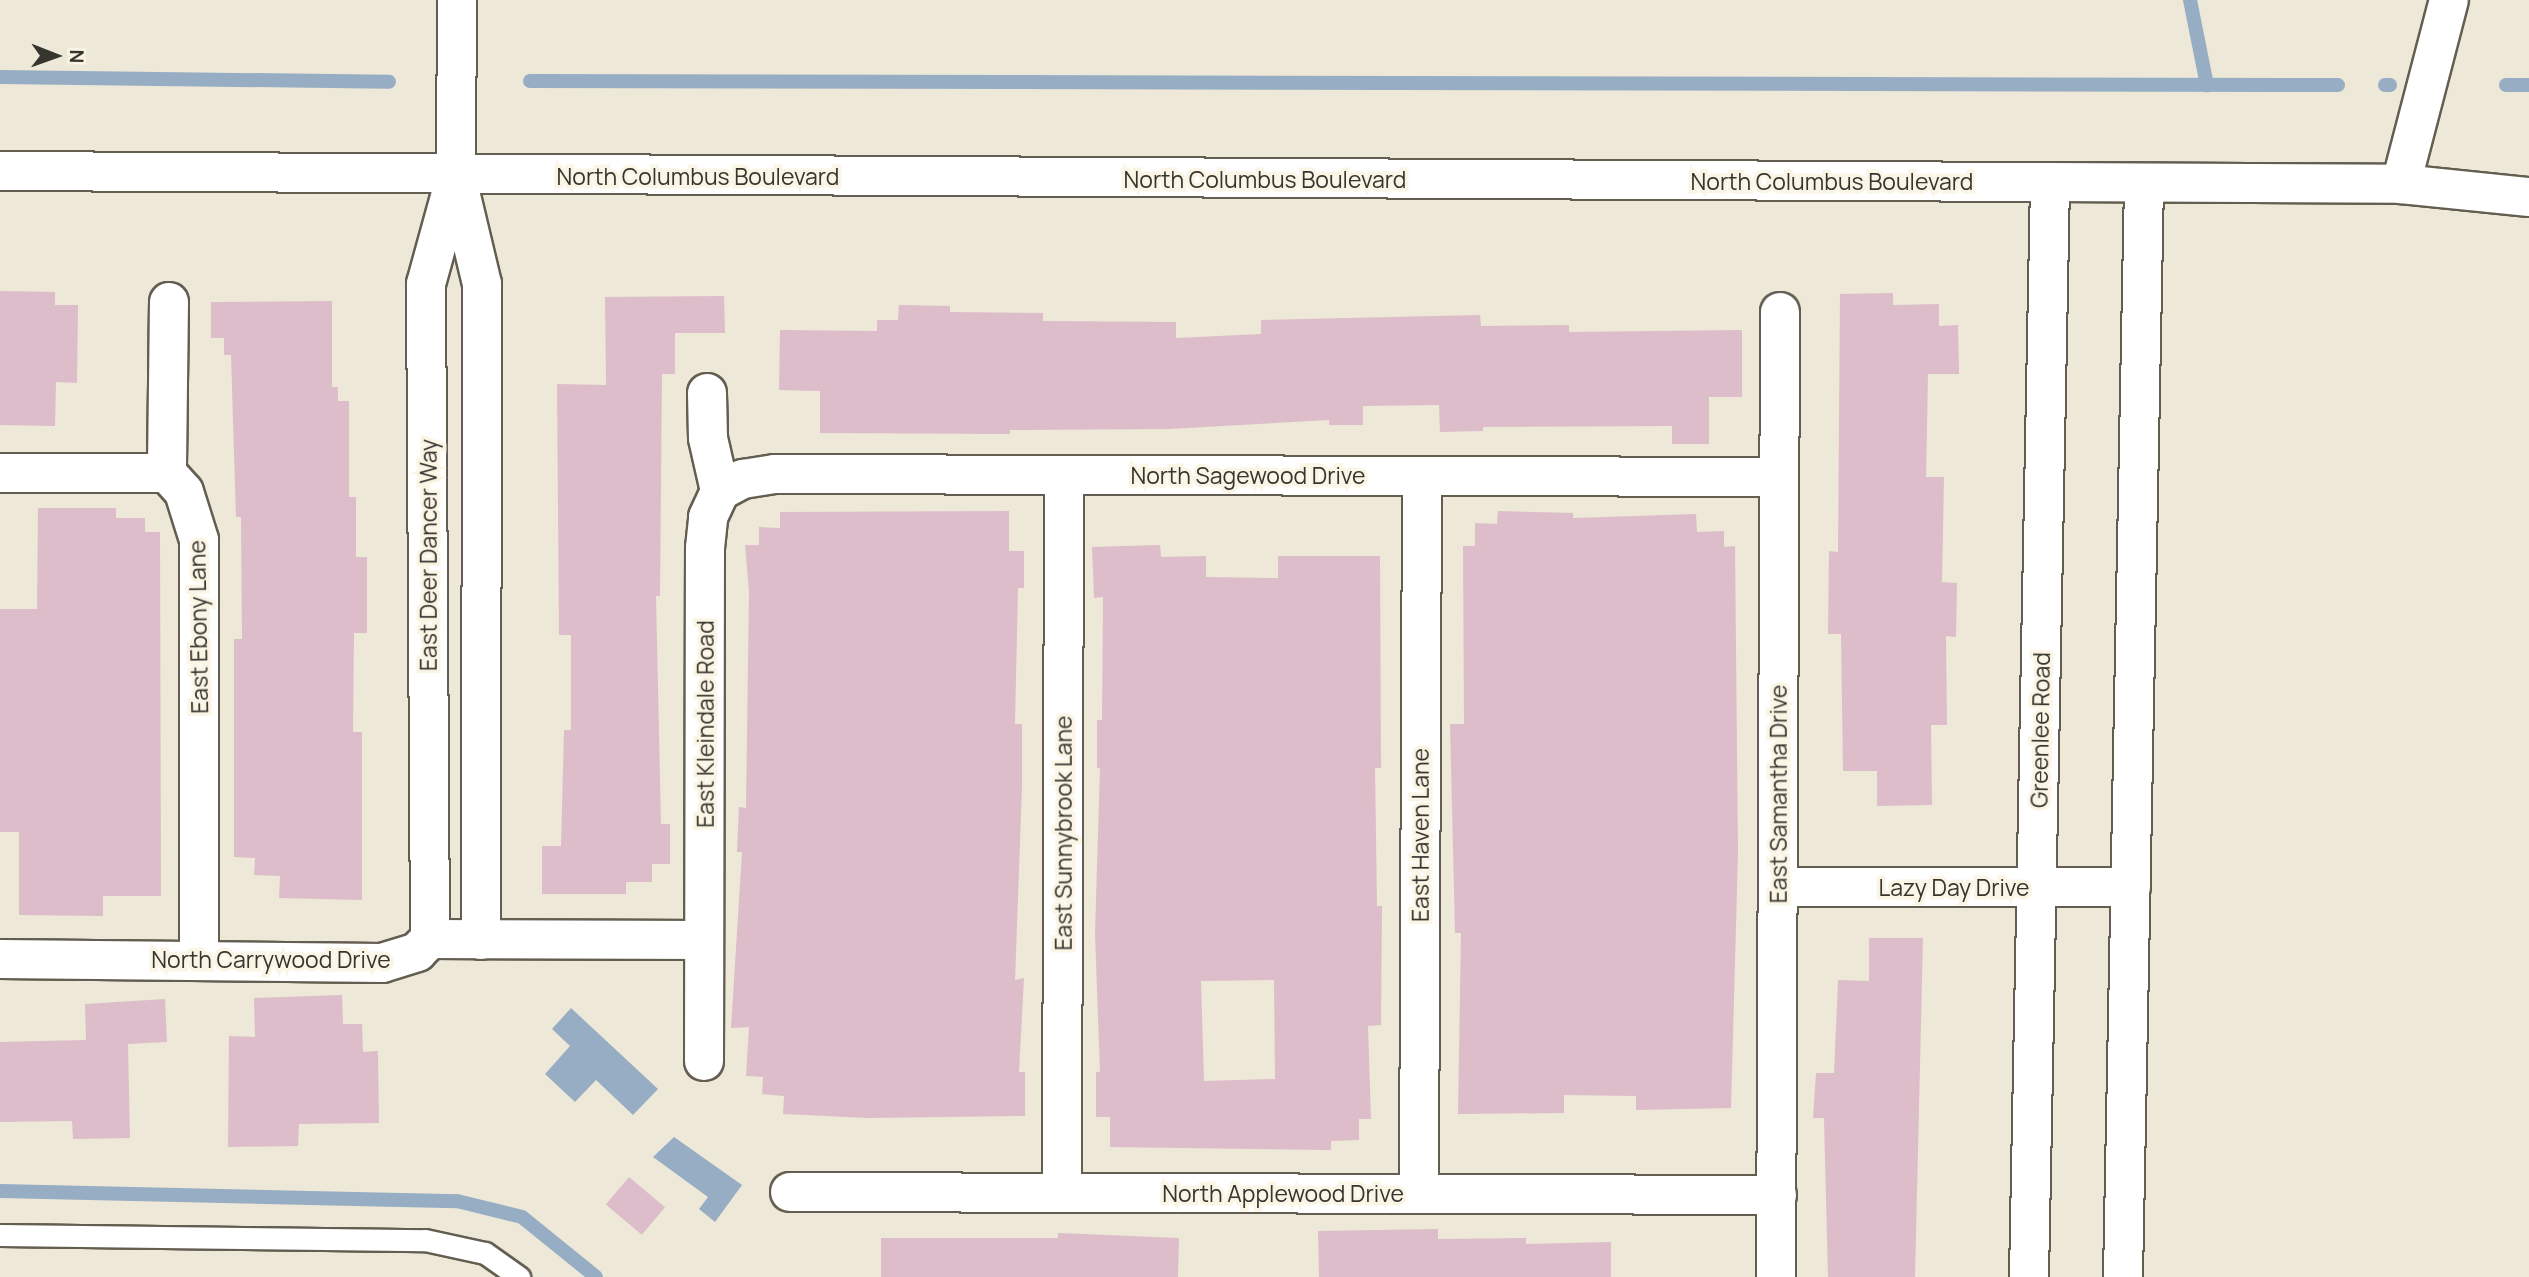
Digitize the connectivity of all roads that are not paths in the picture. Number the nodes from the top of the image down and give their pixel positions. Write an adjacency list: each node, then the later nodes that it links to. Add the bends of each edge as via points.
1 (457, 0): 4 (street, East Deer Dancer Way)
2 (2449, 0): 7 (street)
3 (0, 171): 4 (street, North Columbus Boulevard)
4 (456, 175): 5 (street, North Columbus Boulevard); 21 (street, East Deer Dancer Way, via 426,284); 22 (street, East Deer Dancer Way, via 482,284)
5 (2050, 182): 6 (street, North Columbus Boulevard); 19 (street, Greenlee Road)
6 (2144, 183): 7 (street, North Columbus Boulevard); 20 (street)
7 (2400, 184): 8 (street, North Columbus Boulevard)
8 (2529, 197)
9 (169, 302): 13 (street)
10 (1780, 312): 16 (street, East Samantha Drive)
11 (707, 393): 17 (street, via 708,438)
12 (0, 473): 13 (street)
13 (167, 473): 25 (street, East Ebony Lane, via 184,492 199,540)
14 (1064, 475): 15 (street, North Sagewood Drive); 17 (street, North Sagewood Drive, via 775,474 743,479); 28 (street, East Sunnybrook Lane)
15 (1422, 476): 16 (street, North Sagewood Drive); 29 (street, East Haven Lane)
16 (1779, 477): 18 (street, East Samantha Drive)
17 (720, 491): 23 (street, East Kleindale Road, via 708,517 705,548)
18 (1777, 887): 19 (street, Lazy Day Drive); 30 (street, East Samantha Drive)
19 (2037, 887): 20 (street, Lazy Day Drive); 34 (street, Greenlee Road)
20 (2130, 887): 35 (street)
21 (430, 939): 22 (street); 25 (street, North Carrywood Drive, via 417,951 382,963)
22 (481, 940): 23 (street)
23 (704, 940): 26 (street, East Kleindale Road)
24 (0, 959): 25 (street, North Carrywood Drive)
25 (199, 961)
26 (704, 1061)
27 (790, 1192): 28 (street, North Applewood Drive)
28 (1062, 1192): 29 (street, North Applewood Drive)
29 (1419, 1194): 30 (street, North Applewood Drive)
30 (1777, 1195): 33 (street, East Samantha Drive)
31 (0, 1235): 32 (lane, via 425,1240 485,1253)
32 (519, 1277)
33 (1776, 1277)
34 (2029, 1277)
35 (2123, 1277)

